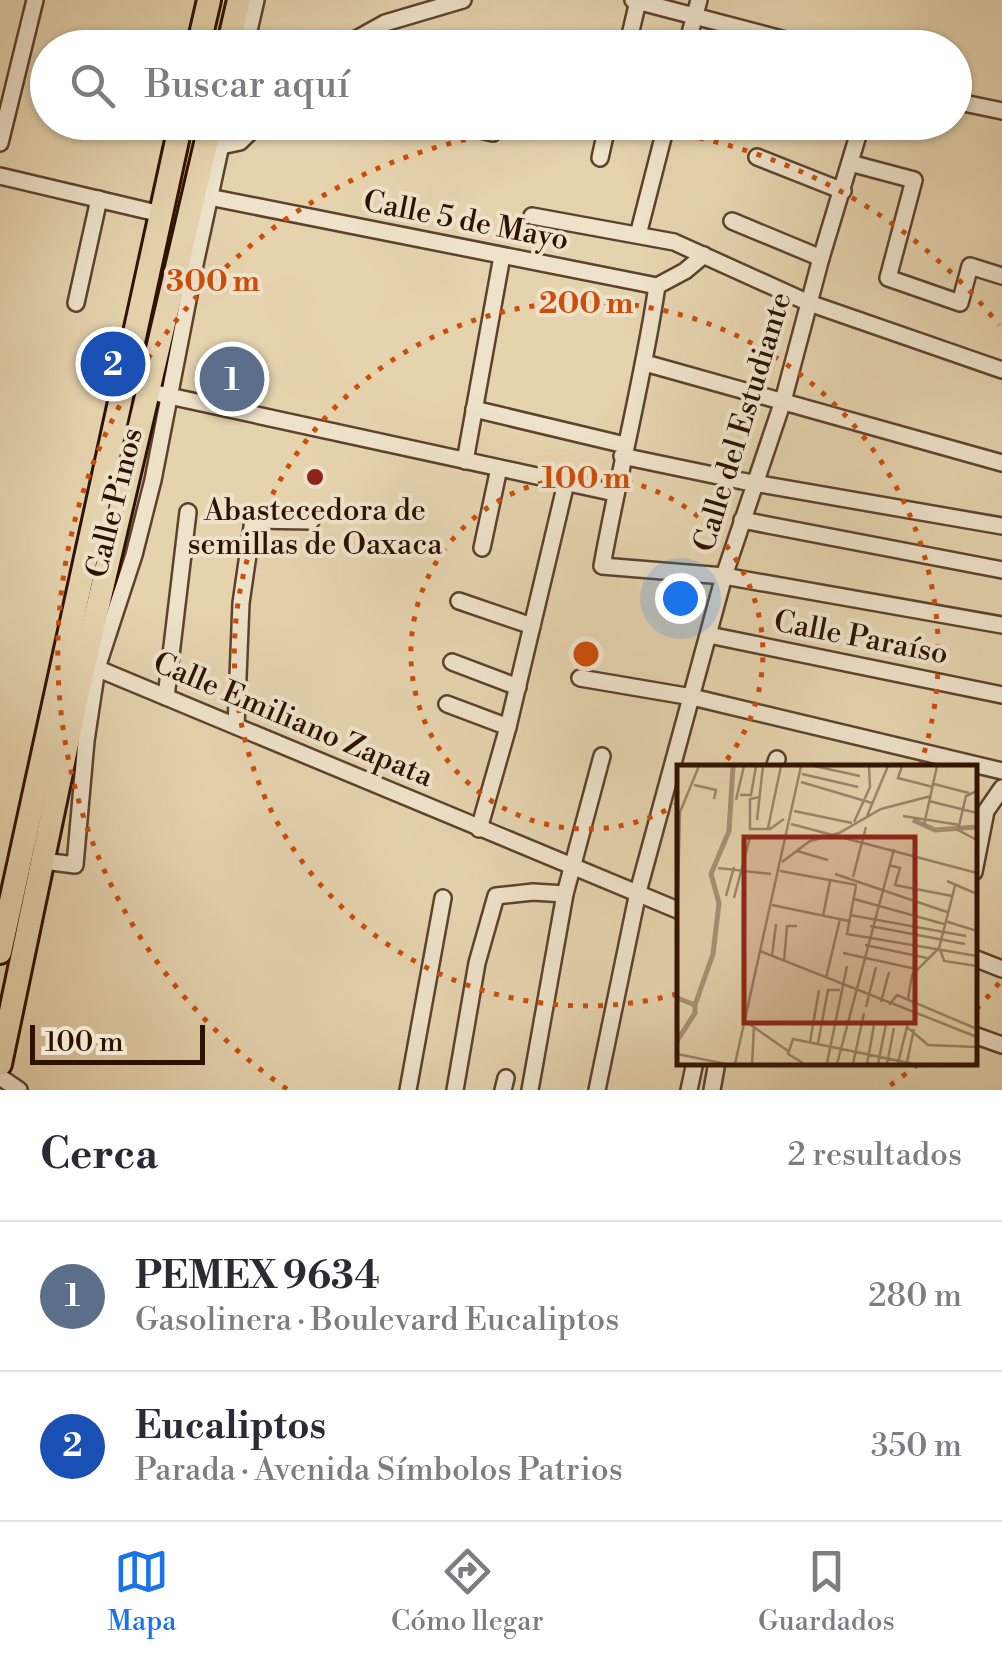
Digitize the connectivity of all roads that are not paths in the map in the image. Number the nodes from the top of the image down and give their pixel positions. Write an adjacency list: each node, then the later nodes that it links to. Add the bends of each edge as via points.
1 (35, 0): 23 (street)
2 (209, 0): 8 (highway)
3 (239, 0): 9 (highway)
4 (256, 0): 10 (street)
5 (463, 0): 11 (street)
6 (635, 1): 7 (street); 12 (street)
7 (696, 8): 13 (street)
8 (202, 30)
9 (232, 30)
10 (249, 30)
11 (372, 30)
12 (629, 30)
13 (762, 30)
14 (972, 105): 15 (street)
15 (1002, 111)
16 (177, 140): 32 (highway)
17 (208, 140): 45 (highway)
18 (222, 140): 24 (street, Calle Pinos)
19 (242, 140): 24 (street)
20 (604, 140): 26 (street)
21 (662, 140): 35 (street)
22 (857, 140): 27 (street, Calle del Estudiante)
23 (0, 142)
24 (221, 146): 30 (street, Calle Pinos)
25 (758, 156): 29 (street)
26 (600, 158)
27 (850, 163): 29 (street, Calle del Estudiante); 39 (street, via 914,180 888,278 960,303 970,266)
28 (0, 176): 31 (street)
29 (843, 191): 38 (street, Calle del Estudiante)
30 (209, 198): 37 (street, Calle 5 de Mayo); 45 (street, Calle Pinos)
31 (99, 200): 32 (street); 41 (street)
32 (160, 214): 89 (highway)
33 (532, 216): 35 (street)
34 (732, 222): 38 (street)
35 (638, 236): 36 (street)
36 (704, 255): 40 (street); 42 (street)
37 (502, 256): 40 (street, Calle 5 de Mayo); 47 (street)
38 (820, 258): 42 (street, Calle del Estudiante)
39 (1002, 276)
40 (657, 286): 43 (street)
41 (76, 303)
42 (808, 303): 44 (street); 46 (street, Calle del Estudiante)
43 (645, 362): 46 (street); 48 (street)
44 (1002, 370)
45 (159, 394): 49 (street); 67 (highway)
46 (782, 401): 50 (street); 53 (street, Calle del Estudiante)
47 (474, 409): 48 (street); 49 (street)
48 (624, 451): 53 (street); 54 (street)
49 (464, 460): 51 (street)
50 (1002, 462)
51 (499, 468): 52 (street); 59 (street)
52 (566, 482): 54 (street); 64 (street)
53 (755, 483): 56 (street, Calle del Estudiante); 58 (street)
54 (615, 493): 61 (street, via 602,566)
55 (188, 512): 71 (street)
56 (742, 520): 60 (street); 61 (street, Calle del Estudiante)
57 (311, 521): 74 (street, via 252,520)
58 (1002, 526)
59 (482, 548)
60 (1002, 570)
61 (724, 576): 63 (street); 65 (street, Calle del Estudiante)
62 (459, 601): 64 (street)
63 (1002, 625)
64 (532, 626): 69 (street)
65 (709, 635): 70 (street, Calle Paraíso); 72 (street, Calle del Estudiante)
66 (452, 662): 69 (street)
67 (91, 666): 71 (street, Calle Emiliano Zapata); 83 (highway); 83 (street, via 76,865)
68 (580, 678): 72 (street)
69 (518, 687): 75 (street)
70 (1002, 695)
71 (166, 697): 74 (street, Calle Emiliano Zapata)
72 (692, 697): 77 (street); 85 (street, Calle del Estudiante)
73 (448, 704): 75 (street)
74 (236, 726): 81 (street, Calle Emiliano Zapata)
75 (508, 727): 81 (street)
76 (602, 756): 84 (street)
77 (977, 765)
78 (977, 765): 79 (street)
79 (1002, 771)
80 (1002, 788): 82 (street, via 986,811)
81 (479, 828): 84 (street, Calle Emiliano Zapata)
82 (977, 857)
83 (43, 861): 94 (highway)
84 (572, 866): 85 (street, Calle Emiliano Zapata); 86 (street)
85 (638, 892): 88 (street, Calle Emiliano Zapata); 102 (street, Calle del Estudiante)
86 (565, 894): 100 (street, via 496,896); 101 (street)
87 (443, 898): 99 (street)
88 (677, 910)
89 (0, 952)
90 (977, 959): 91 (street)
91 (1002, 969)
92 (977, 1035): 93 (street)
93 (1002, 1046)
94 (0, 1064)
95 (694, 1065): 103 (street)
96 (716, 1065): 104 (street)
97 (0, 1077): 98 (street)
98 (19, 1090)
99 (408, 1090)
100 (455, 1090)
101 (530, 1090)
102 (598, 1090)
103 (689, 1090)
104 (712, 1090)

